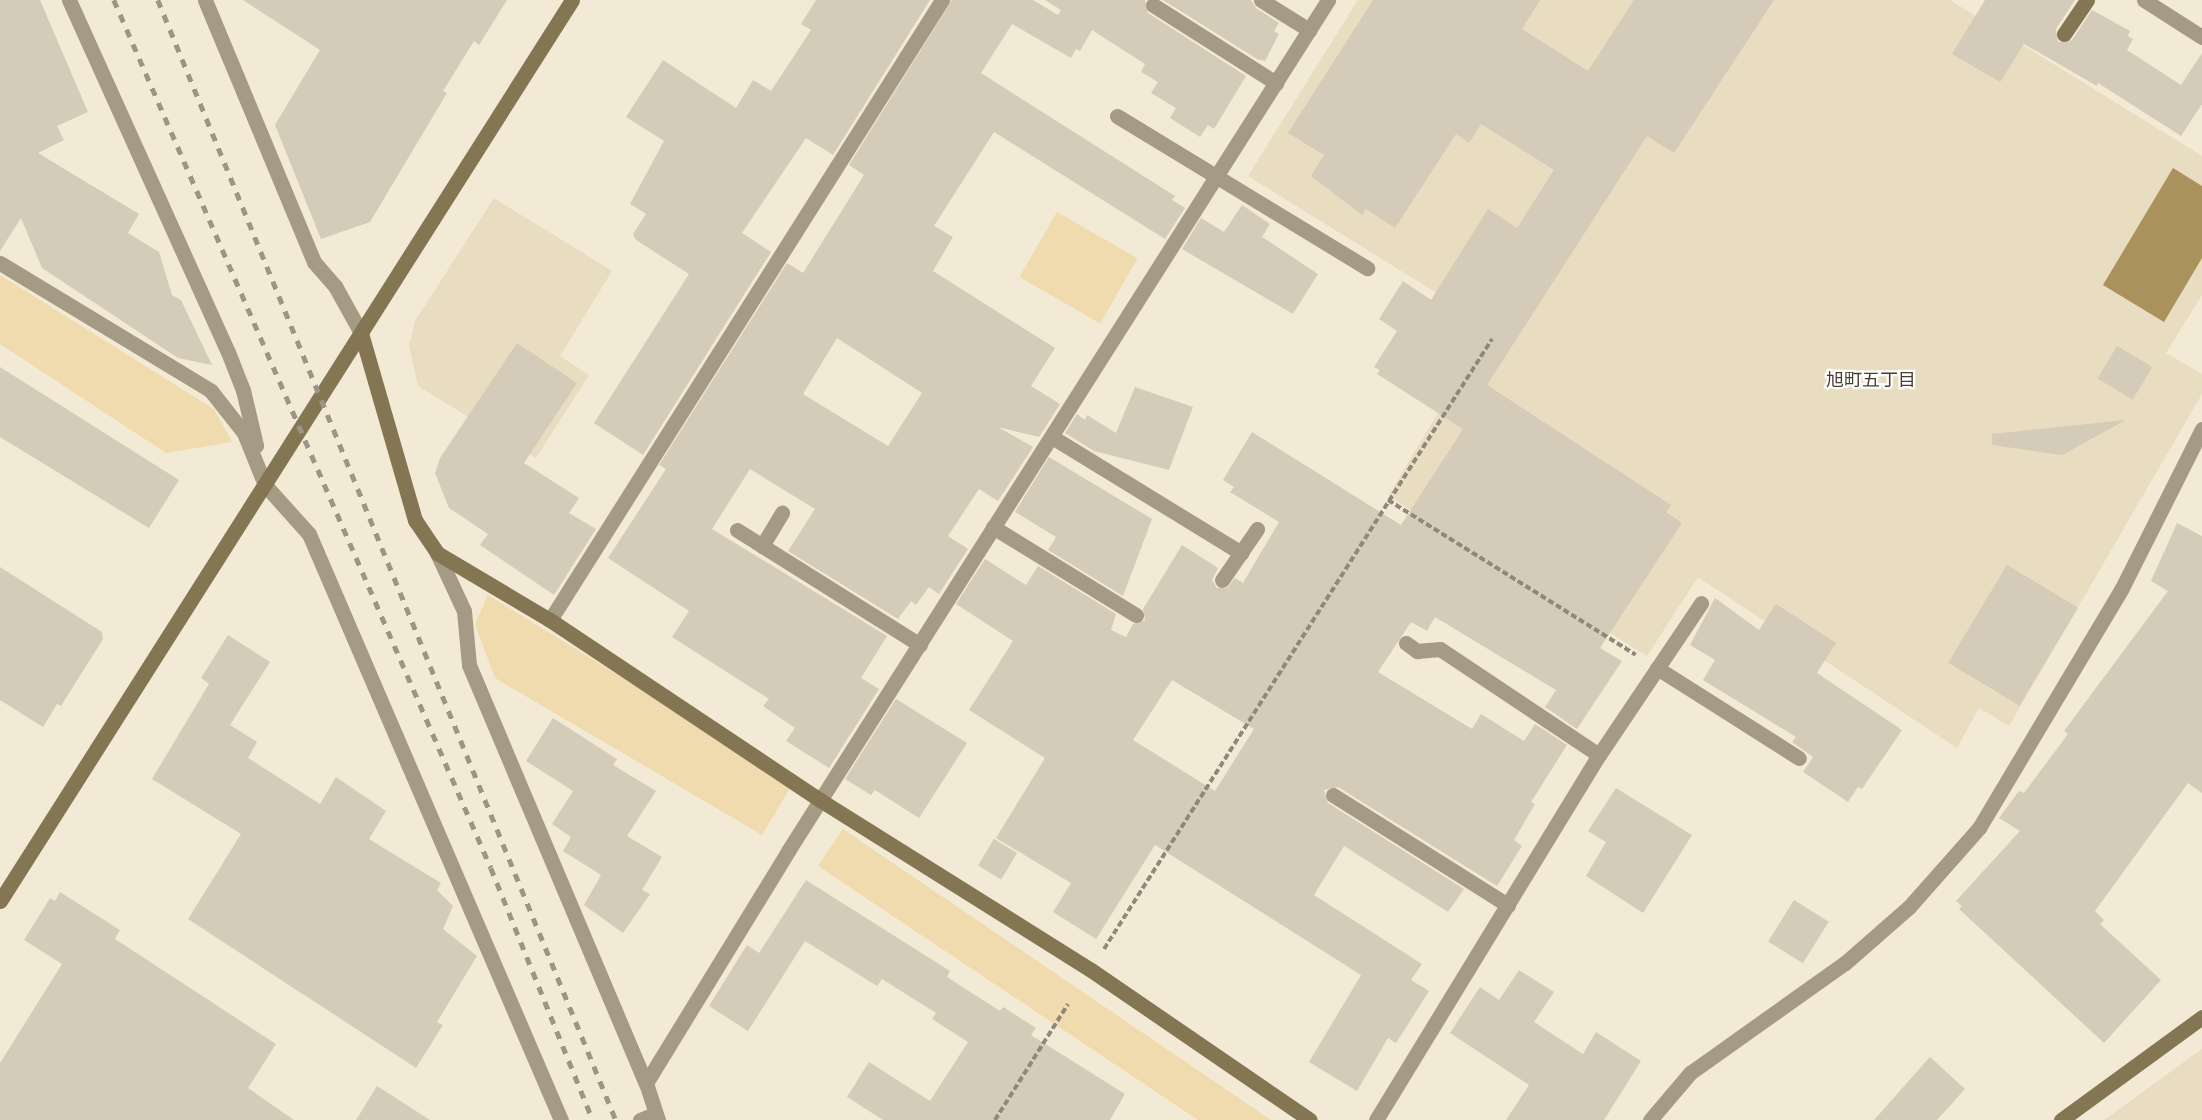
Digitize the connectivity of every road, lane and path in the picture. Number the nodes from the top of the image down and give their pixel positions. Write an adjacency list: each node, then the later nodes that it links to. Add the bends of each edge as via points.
1 (69, 0): 22 (street, via 228,352 243,390)
2 (205, 0): 18 (street, via 314,262 335,286)
3 (572, 0): 18 (street)
4 (942, 0): 34 (street)
5 (1261, 0): 10 (street)
6 (1328, 0): 10 (street)
7 (2087, 0): 11 (street)
8 (2144, 0): 12 (street)
9 (1153, 6): 13 (street)
10 (1309, 30): 13 (street)
11 (2064, 34)
12 (2202, 37)
13 (1276, 83): 15 (street)
14 (1117, 116): 15 (street)
15 (1217, 177): 17 (street); 20 (street)
16 (0, 263): 22 (street, via 211,391 244,433)
17 (1367, 268)
18 (361, 333): 22 (street); 29 (street, via 415,520)
19 (1492, 339): 23 (path)
20 (1052, 437): 25 (street); 30 (street)
21 (2200, 439): 54 (street, via 2122,588 1979,828 1909,907 1845,963 1690,1072)
22 (265, 485): 42 (street); 49 (street, via 309,534)
23 (1388, 500): 37 (path); 44 (path)
24 (783, 513): 28 (street)
25 (993, 527): 33 (street); 36 (street)
26 (1257, 529): 30 (street)
27 (737, 530): 28 (street)
28 (762, 546): 36 (street)
29 (437, 553): 34 (street); 47 (street, via 464,611 469,665)
30 (1241, 553): 31 (street)
31 (1222, 580)
32 (1701, 603): 37 (street)
33 (1136, 615)
34 (550, 620): 41 (street)
35 (1406, 643): 38 (street, via 1417,651 1440,649)
36 (920, 645): 41 (street)
37 (1657, 668): 38 (street); 39 (street)
38 (1599, 755): 43 (street)
39 (1799, 758)
40 (1333, 795): 43 (street)
41 (820, 800): 44 (street); 47 (street)
42 (0, 901)
43 (1508, 905): 53 (street)
44 (1091, 970): 52 (street)
45 (1068, 1004): 51 (path)
46 (2202, 1017): 55 (street)
47 (646, 1083): 48 (street)
48 (657, 1117): 50 (street)
49 (561, 1120)
50 (640, 1120)
51 (995, 1120)
52 (1310, 1120)
53 (1376, 1120)
54 (1650, 1120)
55 (2061, 1120)

